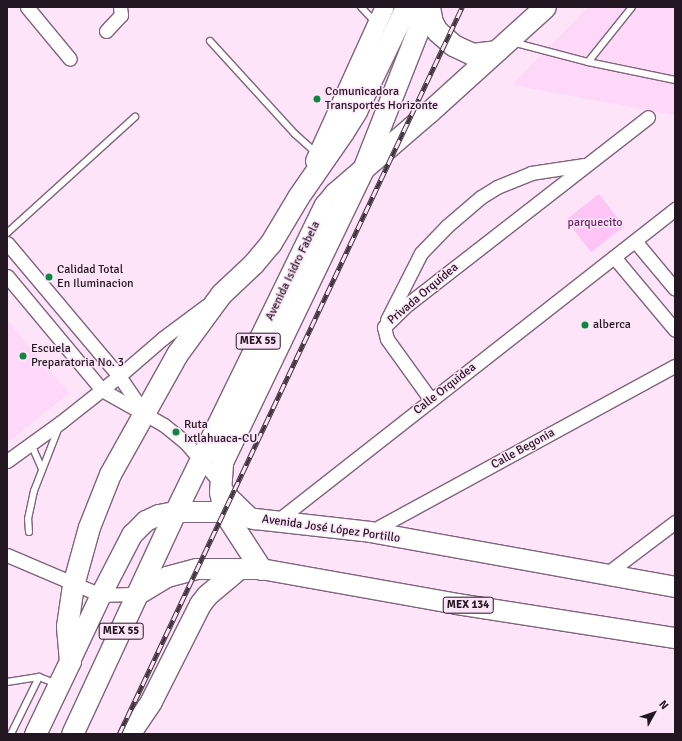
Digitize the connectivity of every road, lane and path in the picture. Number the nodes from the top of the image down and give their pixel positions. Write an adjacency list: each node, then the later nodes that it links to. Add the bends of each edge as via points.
1 (27, 7): 13 (street)
2 (120, 7): 10 (street, via 121,15)
3 (361, 7): 9 (lane)
4 (385, 7): 9 (main road, MEX 55)
5 (406, 7): 21 (highway, MEX 55, via 356,111)
6 (428, 7): 12 (highway, via 437,31 453,45 472,54); 20 (highway)
7 (544, 7): 12 (highway, Avenida Isidro Fabela / MEX 55)
8 (632, 7): 14 (lane)
9 (378, 24): 18 (main road, MEX 55)
10 (106, 31)
11 (210, 41): 18 (lane, via 295,134)
12 (502, 46): 14 (lane); 20 (highway, Avenida Isidro Fabela / MEX 55)
13 (70, 59)
14 (588, 62): 15 (lane)
15 (675, 80)
16 (136, 117): 23 (lane)
17 (648, 117): 19 (street, Privada Orquídea)
18 (318, 155): 21 (main road, MEX 55)
19 (585, 165): 31 (street, Privada Orquídea, via 408,304); 31 (street, Privada Orquídea, via 531,173 497,187 481,197 421,253)
20 (364, 167): 41 (highway, Avenida Isidro Fabela / MEX 55, via 334,192 325,205); 44 (highway, via 222,462)
21 (298, 197): 29 (highway, MEX 55, via 270,244)
22 (675, 209): 24 (street)
23 (7, 233)
24 (635, 241): 26 (street); 28 (street)
25 (7, 243): 30 (street)
26 (614, 258): 32 (street); 37 (street, Calle Orquidea)
27 (7, 276): 33 (street)
28 (675, 289)
29 (221, 294): 35 (street); 38 (highway, MEX 55, via 177,354)
30 (78, 326): 33 (street); 35 (street)
31 (384, 327): 37 (street, via 387,339)
32 (675, 330)
33 (61, 340): 36 (street)
34 (675, 366): 51 (street, Calle Begonia)
35 (119, 376): 36 (street); 38 (street)
36 (102, 390): 38 (street); 39 (street)
37 (431, 400): 48 (street, Calle Orquidea)
38 (144, 412): 41 (street, via 186,443); 56 (highway, MEX 55, via 102,491 87,532)
39 (61, 422): 40 (street); 43 (lane)
40 (31, 444): 42 (street); 43 (lane)
41 (201, 459): 44 (street); 45 (highway, Avenida Isidro Fabela / MEX 55)
42 (7, 461)
43 (42, 469): 50 (lane, via 30,506)
44 (220, 482): 46 (highway); 47 (street)
45 (175, 512): 46 (main road, Avenida José López Portillo); 58 (highway, Avenida Isidro Fabela / MEX 55); 59 (main road, Avenida José López Portillo / MEX 55, via 146,521 132,535)
46 (224, 512): 47 (main road, Avenida José López Portillo); 54 (highway)
47 (255, 519): 48 (main road, Avenida José López Portillo)
48 (277, 521): 51 (main road, Avenida José López Portillo)
49 (675, 522): 55 (street)
50 (29, 532)
51 (370, 532): 55 (main road, Avenida José López Portillo)
52 (7, 555): 56 (street)
53 (238, 569): 54 (main road, MEX 134); 58 (main road, MEX 134, via 197,568 167,577); 68 (highway, via 200,604 151,701)
54 (261, 569): 60 (main road, MEX 134, via 464,605)
55 (605, 575): 57 (main road, Avenida José López Portillo)
56 (73, 585): 59 (street); 61 (highway, MEX 55, via 68,626)
57 (675, 587)
58 (139, 594): 59 (street, MEX 134); 67 (highway, Avenida Isidro Fabela / MEX 55)
59 (101, 595): 61 (main road, Avenida José López Portillo / MEX 55)
60 (675, 638)
61 (70, 661): 64 (highway, MEX 55)
62 (39, 677): 63 (lane); 64 (lane); 65 (lane)
63 (7, 682)
64 (59, 684): 66 (highway, MEX 55)
65 (11, 734)
66 (35, 734)
67 (72, 734)
68 (129, 734)

